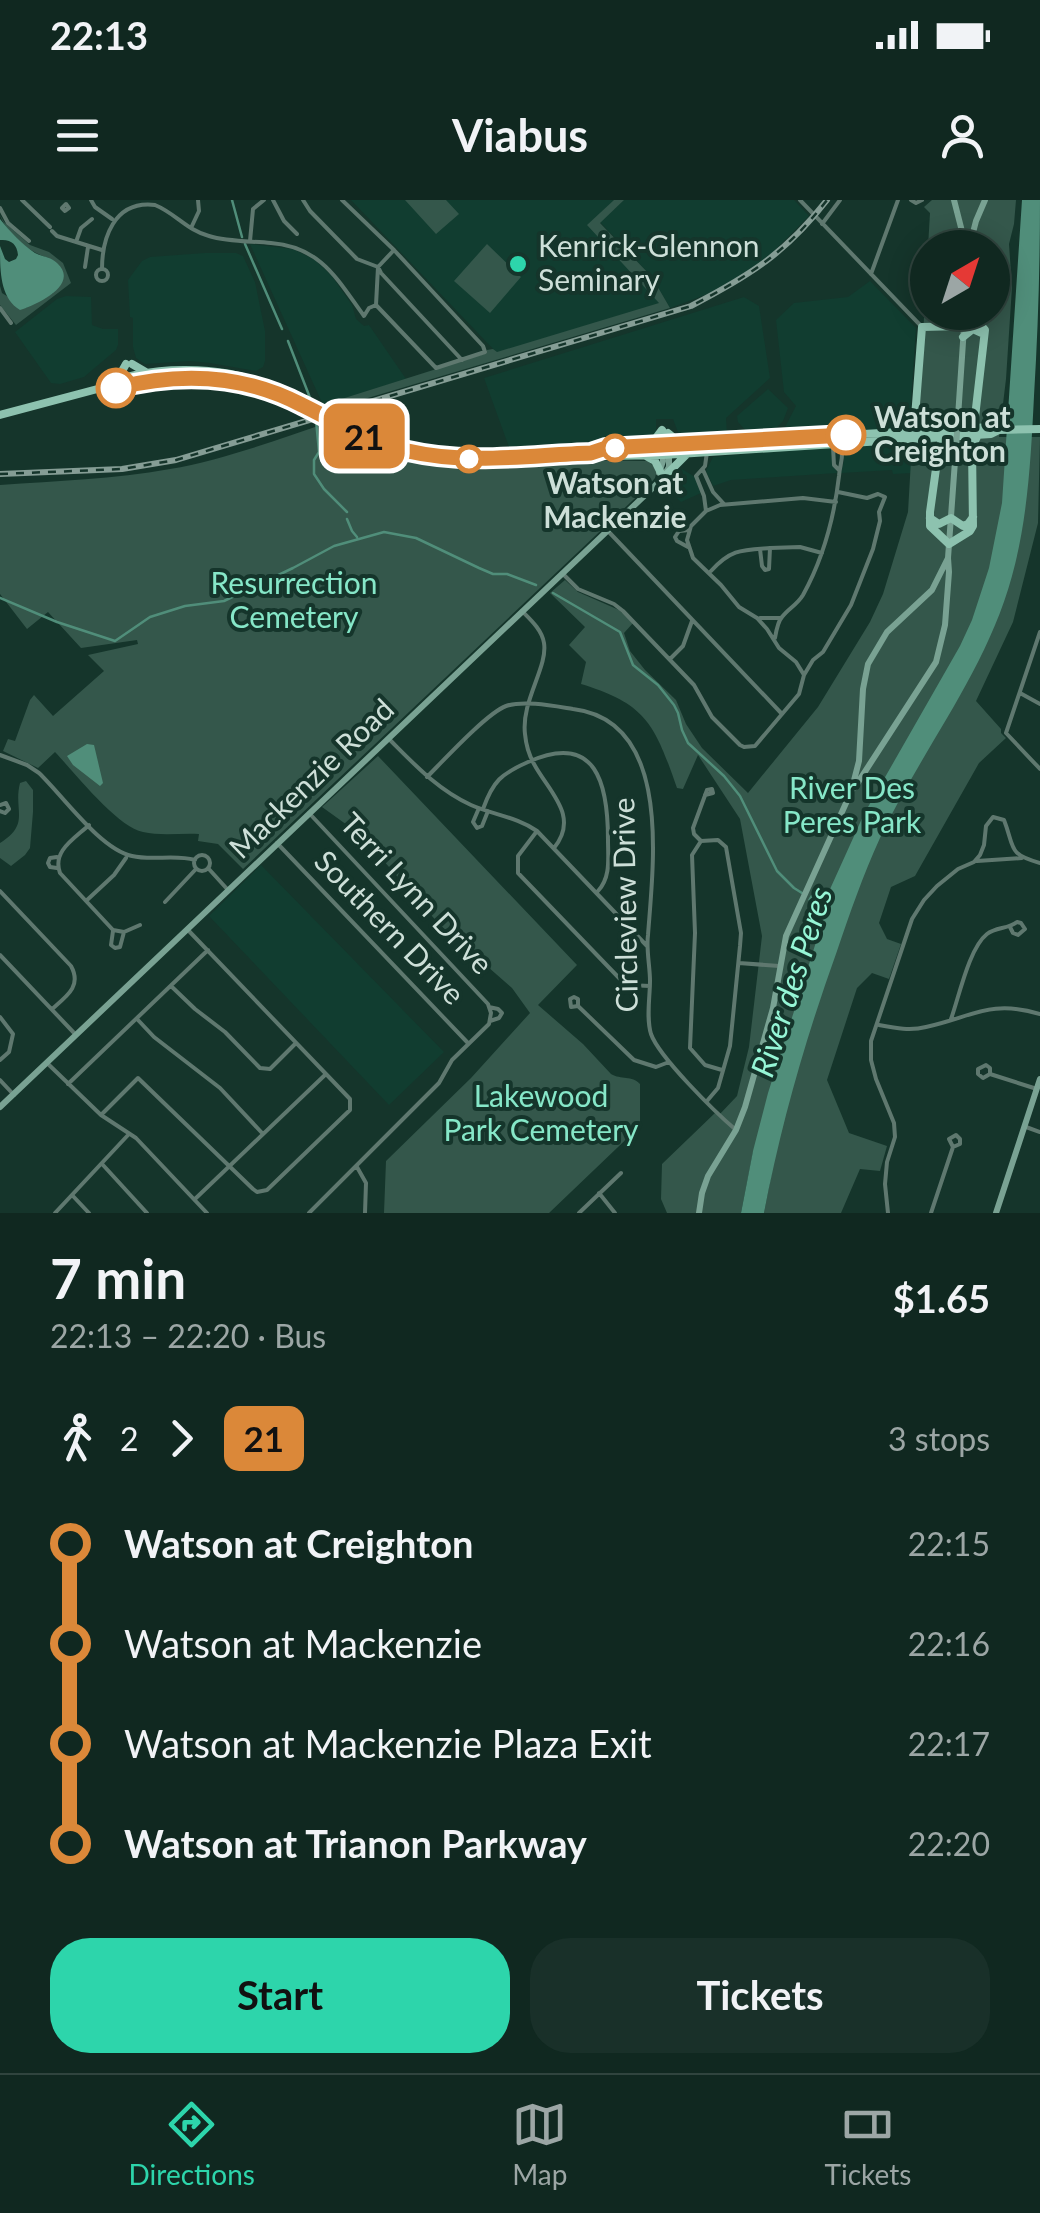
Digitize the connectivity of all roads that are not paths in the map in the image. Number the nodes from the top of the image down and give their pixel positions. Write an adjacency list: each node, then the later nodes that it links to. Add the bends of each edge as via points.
1 (91, 200): 19 (street)
2 (198, 200): 22 (street)
3 (264, 200): 27 (street, via 253,209)
4 (273, 200): 25 (street)
5 (303, 200): 32 (street, via 357,259)
6 (342, 200): 31 (street)
7 (800, 200): 21 (street)
8 (840, 200): 21 (street)
9 (898, 200): 35 (street)
10 (912, 200): 11 (street)
11 (922, 200)
12 (954, 200): 17 (main road)
13 (985, 200): 20 (main road)
14 (22, 201): 28 (street, via 57,236)
15 (142, 201): 19 (street); 22 (street)
16 (0, 208): 26 (street)
17 (959, 215): 20 (main road); 23 (main road)
18 (92, 219): 28 (street)
19 (112, 219): 30 (street)
20 (976, 220): 24 (main road)
21 (822, 224): 35 (street)
22 (190, 229): 27 (street)
23 (963, 230)
24 (973, 230)
25 (297, 234)
26 (29, 240)
27 (250, 241): 36 (street, via 311,254 364,316)
28 (76, 242): 29 (street)
29 (88, 247): 30 (street); 33 (street)
30 (102, 250): 34 (street)
31 (394, 250): 32 (street); 45 (street, via 483,346 485,352)
32 (378, 266): 36 (street); 45 (street)
33 (85, 267)
34 (102, 269)
35 (871, 274): 38 (street)
36 (376, 305): 45 (street, via 436,368)
37 (0, 308): 39 (street)
38 (910, 315)
39 (11, 323)
40 (922, 330): 51 (main road)
41 (964, 330): 44 (main road)
42 (983, 330): 43 (main road)
43 (984, 335): 44 (main road, via 973,329); 52 (main road)
44 (963, 337): 78 (main road, bridge)
45 (462, 360)
46 (149, 374): 47 (main road); 47 (main road, via 129,364); 48 (main road, via 214,372)
47 (118, 380): 49 (main road)
48 (261, 386): 49 (main road, via 193,377); 66 (main road, via 368,438 418,454 468,459)
49 (106, 387): 50 (main road)
50 (0, 415)
51 (914, 417): 54 (main road); 55 (main road)
52 (974, 417): 56 (main road); 57 (main road)
53 (1040, 429): 56 (main road)
54 (923, 430): 55 (main road); 57 (main road)
55 (911, 431): 60 (main road)
56 (981, 431): 57 (main road); 62 (main road)
57 (966, 432): 58 (main road); 62 (main road)
58 (944, 437): 59 (main road); 63 (main road)
59 (934, 438): 60 (main road); 63 (main road)
60 (837, 439): 61 (main road); 70 (street)
61 (806, 441): 64 (main road); 67 (main road)
62 (972, 447): 76 (main road)
63 (938, 448): 77 (main road)
64 (685, 449): 65 (main road); 66 (main road, via 665,431); 67 (main road); 69 (main road)
65 (666, 450): 66 (main road); 69 (main road, via 668,469)
66 (648, 451): 69 (main road)
67 (708, 452): 68 (street)
68 (703, 469): 73 (street); 74 (street, via 696,476)
69 (660, 477): 79 (main road, Mackenzie Road)
70 (838, 492): 71 (street); 72 (street)
71 (867, 498): 75 (street); 75 (street, via 885,497)
72 (836, 502): 73 (street); 85 (street)
73 (724, 504): 74 (street)
74 (706, 511): 80 (street)
75 (879, 512): 97 (street, via 860,585)
76 (973, 517): 78 (main road, via 963,526); 81 (main road, via 970,532)
77 (930, 518): 78 (main road, via 939,524); 81 (main road)
78 (951, 518): 81 (main road)
79 (607, 530): 88 (main road, Mackenzie Road); 92 (street)
80 (690, 530): 82 (street); 82 (street, via 675,537)
81 (949, 544): 86 (main road)
82 (688, 548): 87 (street)
83 (770, 548): 84 (street); 84 (street, via 766,570); 85 (street)
84 (760, 549): 87 (street, via 732,552)
85 (822, 553): 91 (street, via 799,602)
86 (948, 558): 109 (main road, via 939,654); 109 (main road, via 932,590 888,632 868,664)
87 (709, 572): 90 (street)
88 (562, 573): 89 (main road, Mackenzie Road); 96 (street, via 578,589 623,611)
89 (522, 610): 101 (street, via 544,648); 104 (main road, Mackenzie Road)
90 (758, 618): 91 (street); 94 (street)
91 (780, 618): 94 (street)
92 (692, 621): 96 (street); 103 (street)
93 (1040, 632): 95 (street)
94 (775, 638): 98 (street)
95 (1038, 647): 100 (street)
96 (670, 659): 103 (street, via 740,745 759,744)
97 (813, 660): 98 (street); 99 (street)
98 (796, 662): 99 (street)
99 (804, 676): 103 (street)
100 (1020, 692): 102 (street); 107 (street, via 1006,733)
101 (526, 704): 106 (street); 108 (street, via 496,711); 137 (street, Circleview Drive, via 594,713 618,727 638,756 651,806)
102 (1040, 704)
103 (782, 714)
104 (388, 738): 108 (street); 112 (main road, Mackenzie Road)
105 (0, 755): 113 (street, via 27,765)
106 (532, 760): 111 (street, via 499,778); 117 (street, via 560,806 564,828); 129 (street, via 567,753 600,777 608,810 608,870)
107 (1040, 769)
108 (426, 777): 111 (street)
109 (851, 792): 141 (main road, via 786,936)
110 (706, 795): 115 (street, via 693,828)
111 (483, 809): 114 (street)
112 (309, 813): 116 (main road, Mackenzie Road); 145 (street, Terri Lynn Drive)
113 (89, 825): 118 (street); 119 (street)
114 (537, 831): 117 (street); 143 (street, via 518,856 518,872 620,980)
115 (701, 841): 140 (street, via 726,847 741,933); 159 (street, via 692,854 690,1048 705,1065)
116 (277, 843): 127 (main road, Mackenzie Road); 155 (street, Southern Drive)
117 (554, 848): 129 (street)
118 (127, 856): 121 (street); 130 (street)
119 (58, 857): 124 (street); 124 (street, via 48,863)
120 (1022, 858): 122 (street); 122 (street, via 1004,820 993,818); 123 (street)
121 (195, 860): 125 (street, via 204,856); 126 (street)
122 (974, 862): 152 (street, via 936,886 912,919)
123 (1040, 863)
124 (58, 868): 130 (street)
125 (208, 868): 126 (street); 127 (street)
126 (196, 869): 131 (street)
127 (228, 890): 134 (main road, Mackenzie Road)
128 (0, 891): 146 (street, via 76,974 70,993)
129 (596, 892): 137 (street)
130 (86, 902): 135 (street)
131 (165, 902)
132 (140, 925): 136 (street)
133 (1010, 928): 150 (street, via 991,931 976,947)
134 (187, 929): 138 (street); 153 (main road, Mackenzie Road)
135 (114, 930): 136 (street); 136 (street, via 115,948)
136 (124, 932)
137 (648, 946): 143 (street, Circleview Drive)
138 (208, 950): 142 (street); 154 (street)
139 (0, 954): 146 (street)
140 (738, 963): 141 (street); 159 (street)
141 (779, 966): 171 (main road)
142 (172, 986): 149 (street); 154 (street, via 260,1068 270,1069)
143 (650, 986): 158 (street, Circleview Drive, via 650,1029)
144 (578, 1006): 158 (street, via 634,1060)
145 (489, 1007): 151 (street, Terri Lynn Drive); 151 (street, Terri Lynn Drive, via 502,1013)
146 (52, 1009): 153 (street)
147 (1040, 1014): 150 (street, via 988,1008)
148 (0, 1017): 156 (street, via 13,1034)
149 (138, 1019): 164 (street); 174 (street)
150 (951, 1019): 152 (street, via 923,1028)
151 (490, 1021): 155 (street, Terri Lynn Drive)
152 (877, 1024): 192 (street, via 871,1060 895,1137 885,1184)
153 (76, 1035): 157 (main road, Mackenzie Road)
154 (296, 1043): 160 (street)
155 (468, 1044): 178 (street, Terri Lynn Drive)
156 (0, 1060)
157 (47, 1062): 164 (street); 166 (main road, Mackenzie Road)
158 (668, 1062): 167 (street)
159 (723, 1071): 167 (street)
160 (326, 1074): 174 (street); 177 (street, via 350,1098 348,1114 267,1190 253,1189)
161 (990, 1074): 165 (street)
162 (1040, 1078): 165 (main road)
163 (0, 1080): 166 (street)
164 (68, 1084): 169 (street)
165 (1036, 1089): 170 (main road)
166 (14, 1094): 168 (main road, Mackenzie Road)
167 (706, 1100): 171 (street)
168 (0, 1108)
169 (100, 1115): 173 (street); 177 (street, via 138,1078)
170 (1024, 1126): 172 (street); 194 (main road)
171 (736, 1130): 191 (main road, via 708,1176)
172 (1040, 1132)
173 (129, 1134): 176 (street); 182 (street)
174 (264, 1134): 177 (street)
175 (952, 1147): 193 (street)
176 (102, 1164): 181 (street); 185 (street)
177 (231, 1166): 182 (street)
178 (357, 1167): 187 (street, Terri Lynn Drive); 188 (street, via 366,1183)
179 (621, 1173): 180 (street)
180 (599, 1193): 189 (street); 190 (street)
181 (72, 1195): 183 (street); 184 (street)
182 (194, 1200): 186 (street)
183 (55, 1213)
184 (88, 1213)
185 (148, 1213)
186 (207, 1213)
187 (309, 1213)
188 (365, 1213)
189 (579, 1213)
190 (614, 1213)
191 (699, 1213)
192 (888, 1213)
193 (931, 1213)
194 (996, 1213)

